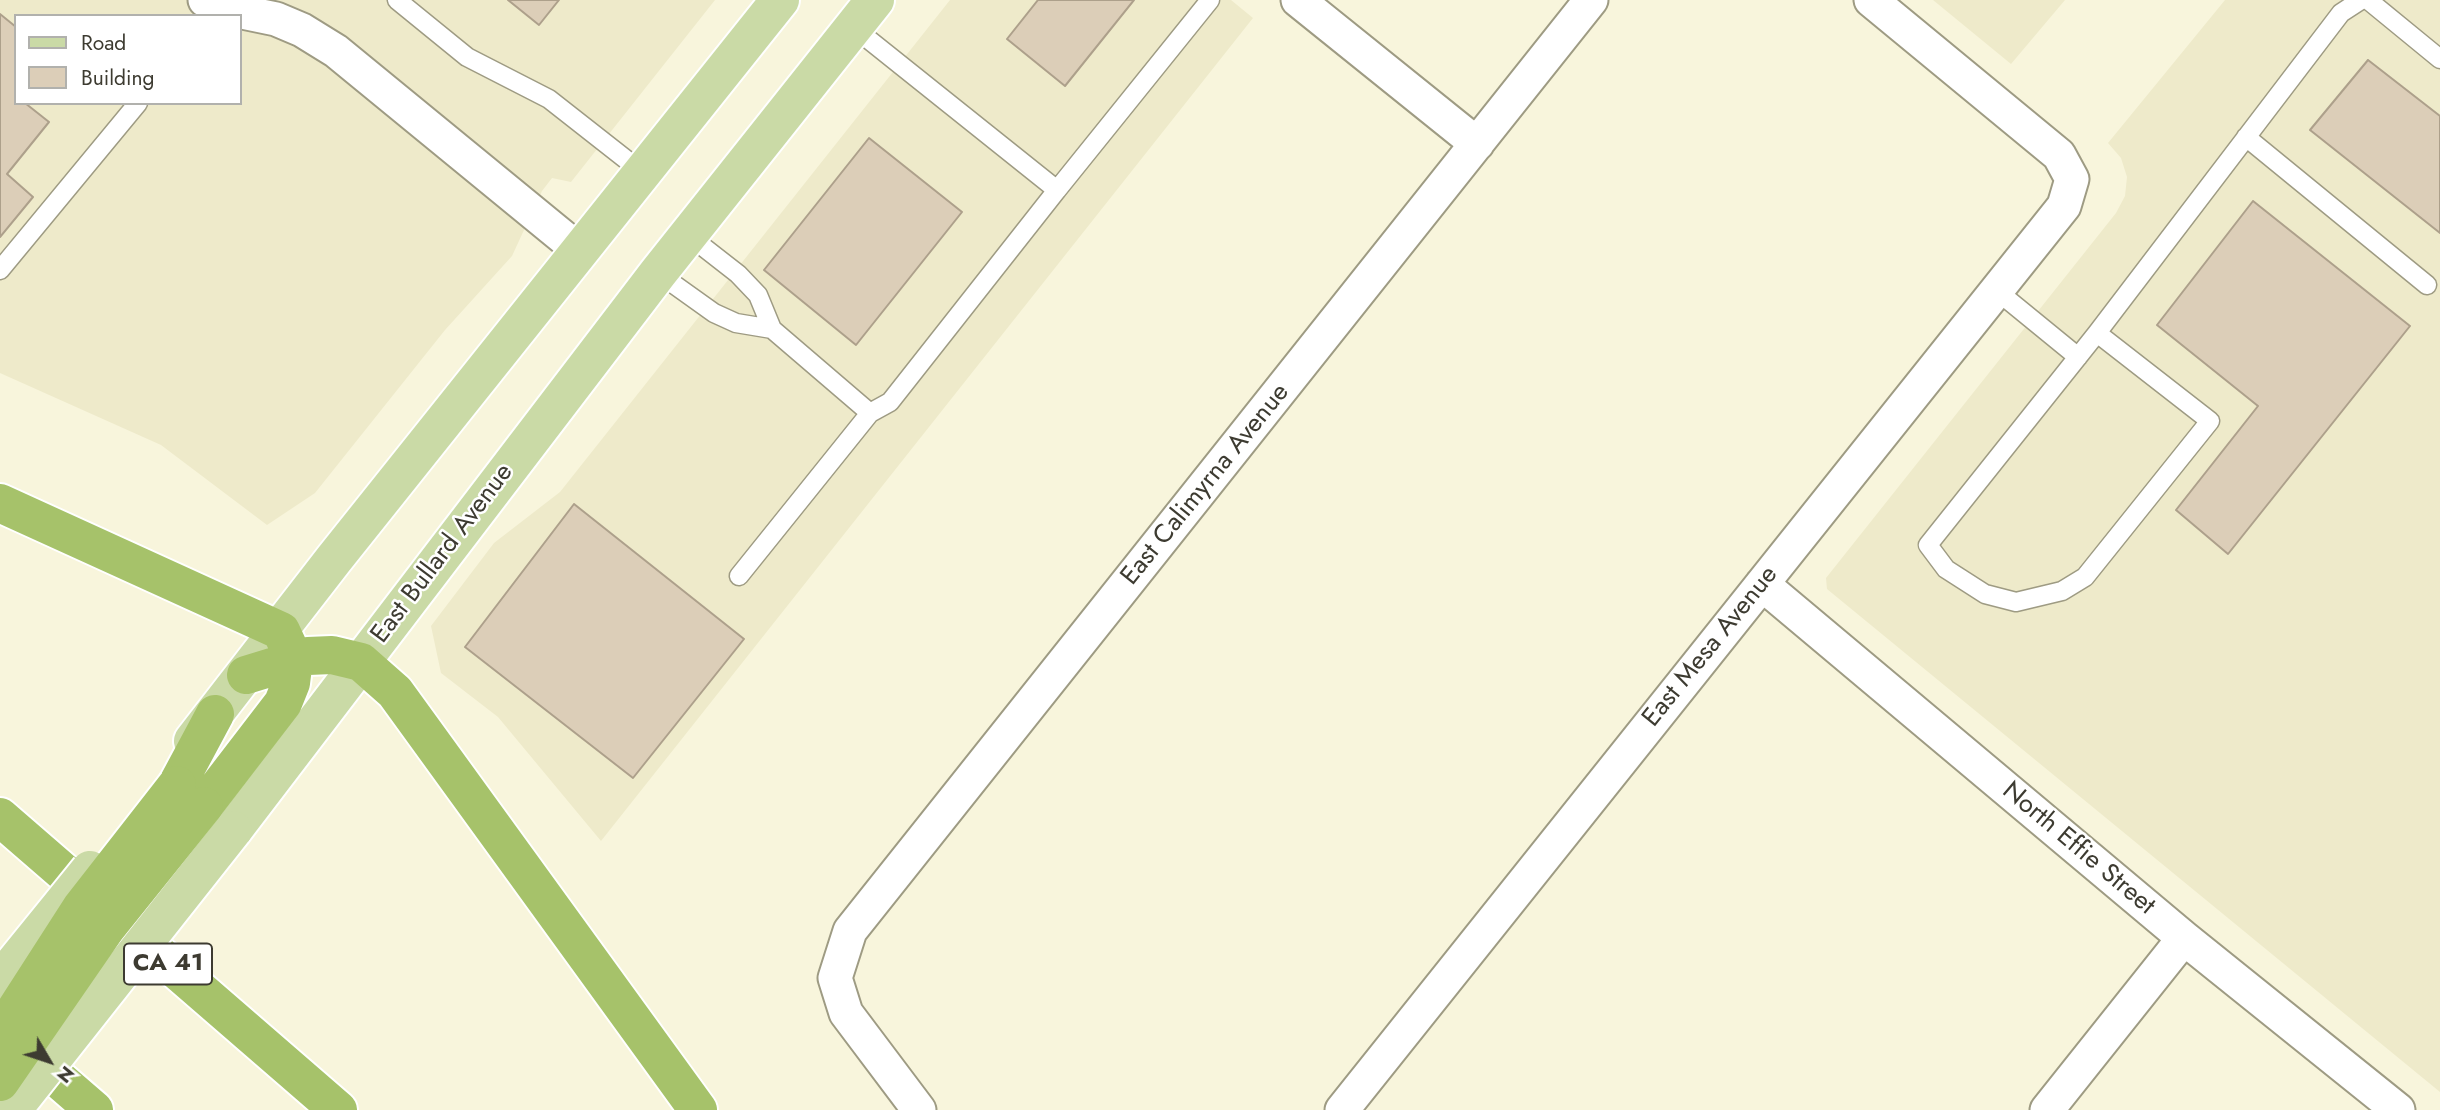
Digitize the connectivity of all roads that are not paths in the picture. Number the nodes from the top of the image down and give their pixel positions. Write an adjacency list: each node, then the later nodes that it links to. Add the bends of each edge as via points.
1 (397, 0): 15 (lane, via 467,57 549,99)
2 (780, 0): 15 (main road)
3 (1210, 0): 16 (lane)
4 (1298, 0): 14 (street)
5 (1591, 0): 14 (street, East Calimyrna Avenue)
6 (1871, 0): 22 (street, East Mesa Avenue, via 2059,155 2072,179 2064,206)
7 (2361, 0): 13 (lane, via 2340,13)
8 (2368, 0): 11 (lane)
9 (211, 7): 18 (street, via 276,19 335,51)
10 (864, 13): 16 (lane); 17 (main road, East Bullard Avenue)
11 (2440, 58)
12 (136, 105): 19 (lane)
13 (2246, 137): 21 (lane); 24 (lane)
14 (1477, 144): 44 (street, East Calimyrna Avenue, via 850,931 835,978 846,1013)
15 (642, 172): 18 (main road)
16 (1057, 190): 26 (lane, via 890,402)
17 (688, 235): 20 (main road, East Bullard Avenue); 23 (lane, via 758,295)
18 (580, 251): 30 (main road, via 334,559)
19 (0, 270)
20 (658, 273): 23 (lane, via 714,313 736,323); 31 (main road, East Bullard Avenue)
21 (2427, 285)
22 (1996, 290): 25 (lane); 29 (street, East Mesa Avenue)
23 (772, 329): 26 (lane)
24 (2097, 333): 25 (lane); 25 (lane, via 2210,421 2085,577 2063,591 2016,602 1985,594 1946,569 1927,545)
25 (2078, 357)
26 (870, 413): 28 (lane)
27 (0, 503): 30 (highway)
28 (739, 576)
29 (1762, 584): 35 (street, North Effie Street); 45 (street, East Mesa Avenue)
30 (287, 645): 31 (highway); 32 (main road, via 246,675); 33 (highway, via 291,683 283,703)
31 (361, 662): 40 (main road, East Bullard Avenue, bridge); 43 (highway, via 395,692)
32 (215, 714): 33 (highway)
33 (182, 789): 36 (main road, bridge); 38 (highway, bridge, via 81,908); 39 (highway, bridge, via 107,927)
34 (0, 817): 42 (highway, CA 41)
35 (2185, 938): 46 (street); 47 (street, North Effie Street)
36 (0, 981)
37 (0, 1028): 41 (highway)
38 (0, 1034)
39 (0, 1082)
40 (12, 1110)
41 (94, 1110)
42 (338, 1110)
43 (698, 1110)
44 (919, 1110)
45 (1342, 1110)
46 (2047, 1110)
47 (2398, 1110)

